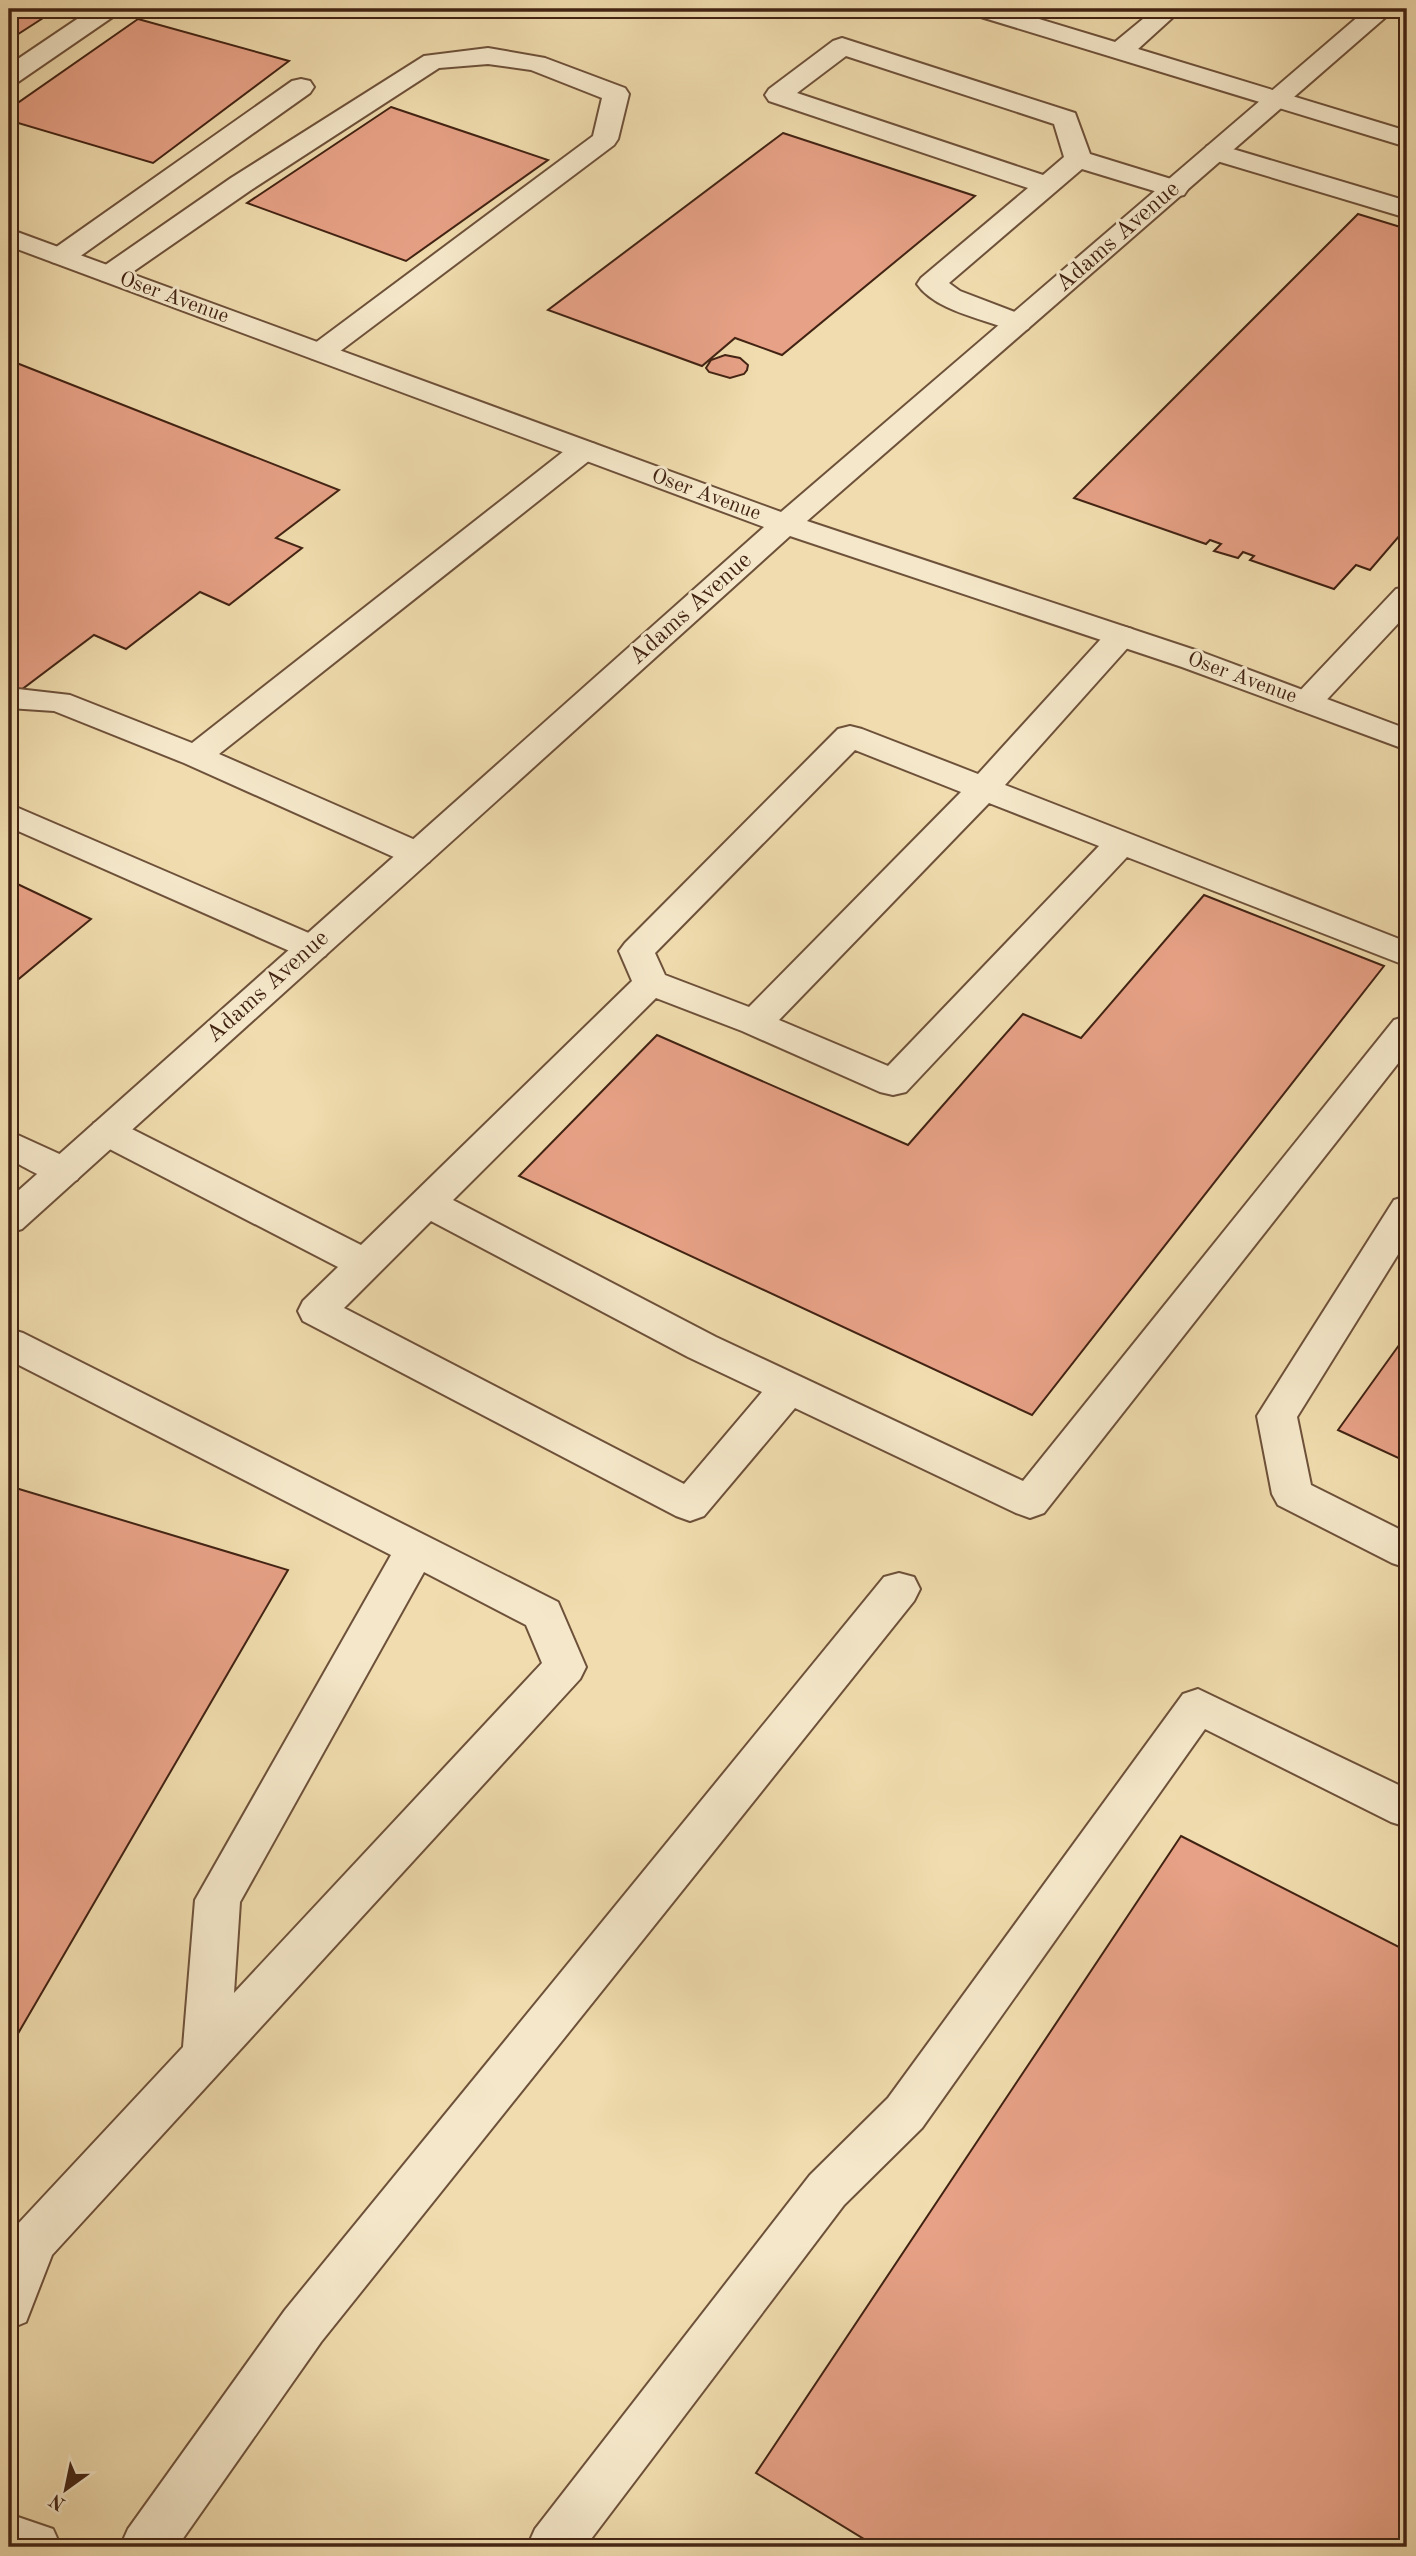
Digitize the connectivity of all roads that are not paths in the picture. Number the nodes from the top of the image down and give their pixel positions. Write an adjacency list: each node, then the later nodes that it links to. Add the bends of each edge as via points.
1 (108, 9): 6 (street)
2 (980, 9): 5 (street)
3 (1170, 9): 5 (street)
4 (1382, 9): 8 (street, Adams Avenue)
5 (1119, 51): 8 (street)
6 (9, 77)
7 (301, 87): 16 (street)
8 (1277, 99): 9 (street); 10 (street, Adams Avenue)
9 (1407, 139)
10 (1216, 152): 13 (street, Adams Avenue); 14 (street)
11 (1079, 159): 12 (street); 12 (street, via 1066,119 842,46 778,95); 13 (street)
12 (1047, 185): 18 (street, via 931,284 950,298)
13 (1174, 189): 18 (street, Adams Avenue)
14 (1407, 210)
15 (11, 241): 16 (street, Oser Avenue)
16 (62, 256): 17 (street, Oser Avenue)
17 (111, 274): 19 (street, Oser Avenue); 19 (street, via 433,61 488,56 536,62 616,94 605,139)
18 (1018, 323): 21 (street, Adams Avenue)
19 (321, 352): 20 (street, Oser Avenue)
20 (584, 450): 21 (street, Oser Avenue); 27 (street)
21 (785, 524): 23 (street, Oser Avenue); 31 (street, Adams Avenue)
22 (1407, 596): 25 (street)
23 (1121, 636): 25 (street, Oser Avenue); 28 (street)
24 (9, 698): 27 (street, via 60,702)
25 (1307, 702): 26 (street, Oser Avenue)
26 (1407, 740)
27 (196, 756): 31 (street)
28 (984, 788): 30 (street); 34 (street, via 850,736 637,951); 35 (street)
29 (9, 814): 32 (street)
30 (1122, 842): 33 (street); 35 (street, via 894,1083)
31 (416, 854): 32 (street, Adams Avenue)
32 (313, 948): 37 (street, Adams Avenue)
33 (1407, 955)
34 (651, 983): 35 (street); 40 (street)
35 (755, 1023)
36 (1407, 1028): 45 (street, via 1030,1502)
37 (107, 1132): 39 (street, Adams Avenue); 43 (street)
38 (9, 1144): 39 (street)
39 (64, 1171): 42 (street, Adams Avenue)
40 (428, 1203): 43 (street); 45 (street)
41 (1407, 1209): 47 (street, via 1277,1416 1292,1494)
42 (9, 1220)
43 (365, 1264): 45 (street, via 317,1311 690,1505)
44 (9, 1343): 46 (street)
45 (789, 1388)
46 (415, 1550): 50 (street, via 218,1900); 50 (street, via 543,1614 565,1667)
47 (1407, 1552)
48 (899, 1589): 54 (street, via 303,2326)
49 (1407, 1809): 55 (street, via 1198,1706 905,2113 827,2190)
50 (206, 2056): 51 (street, via 33,2242)
51 (9, 2306)
52 (9, 2539): 53 (street)
53 (34, 2547)
54 (146, 2547)
55 (553, 2547)

